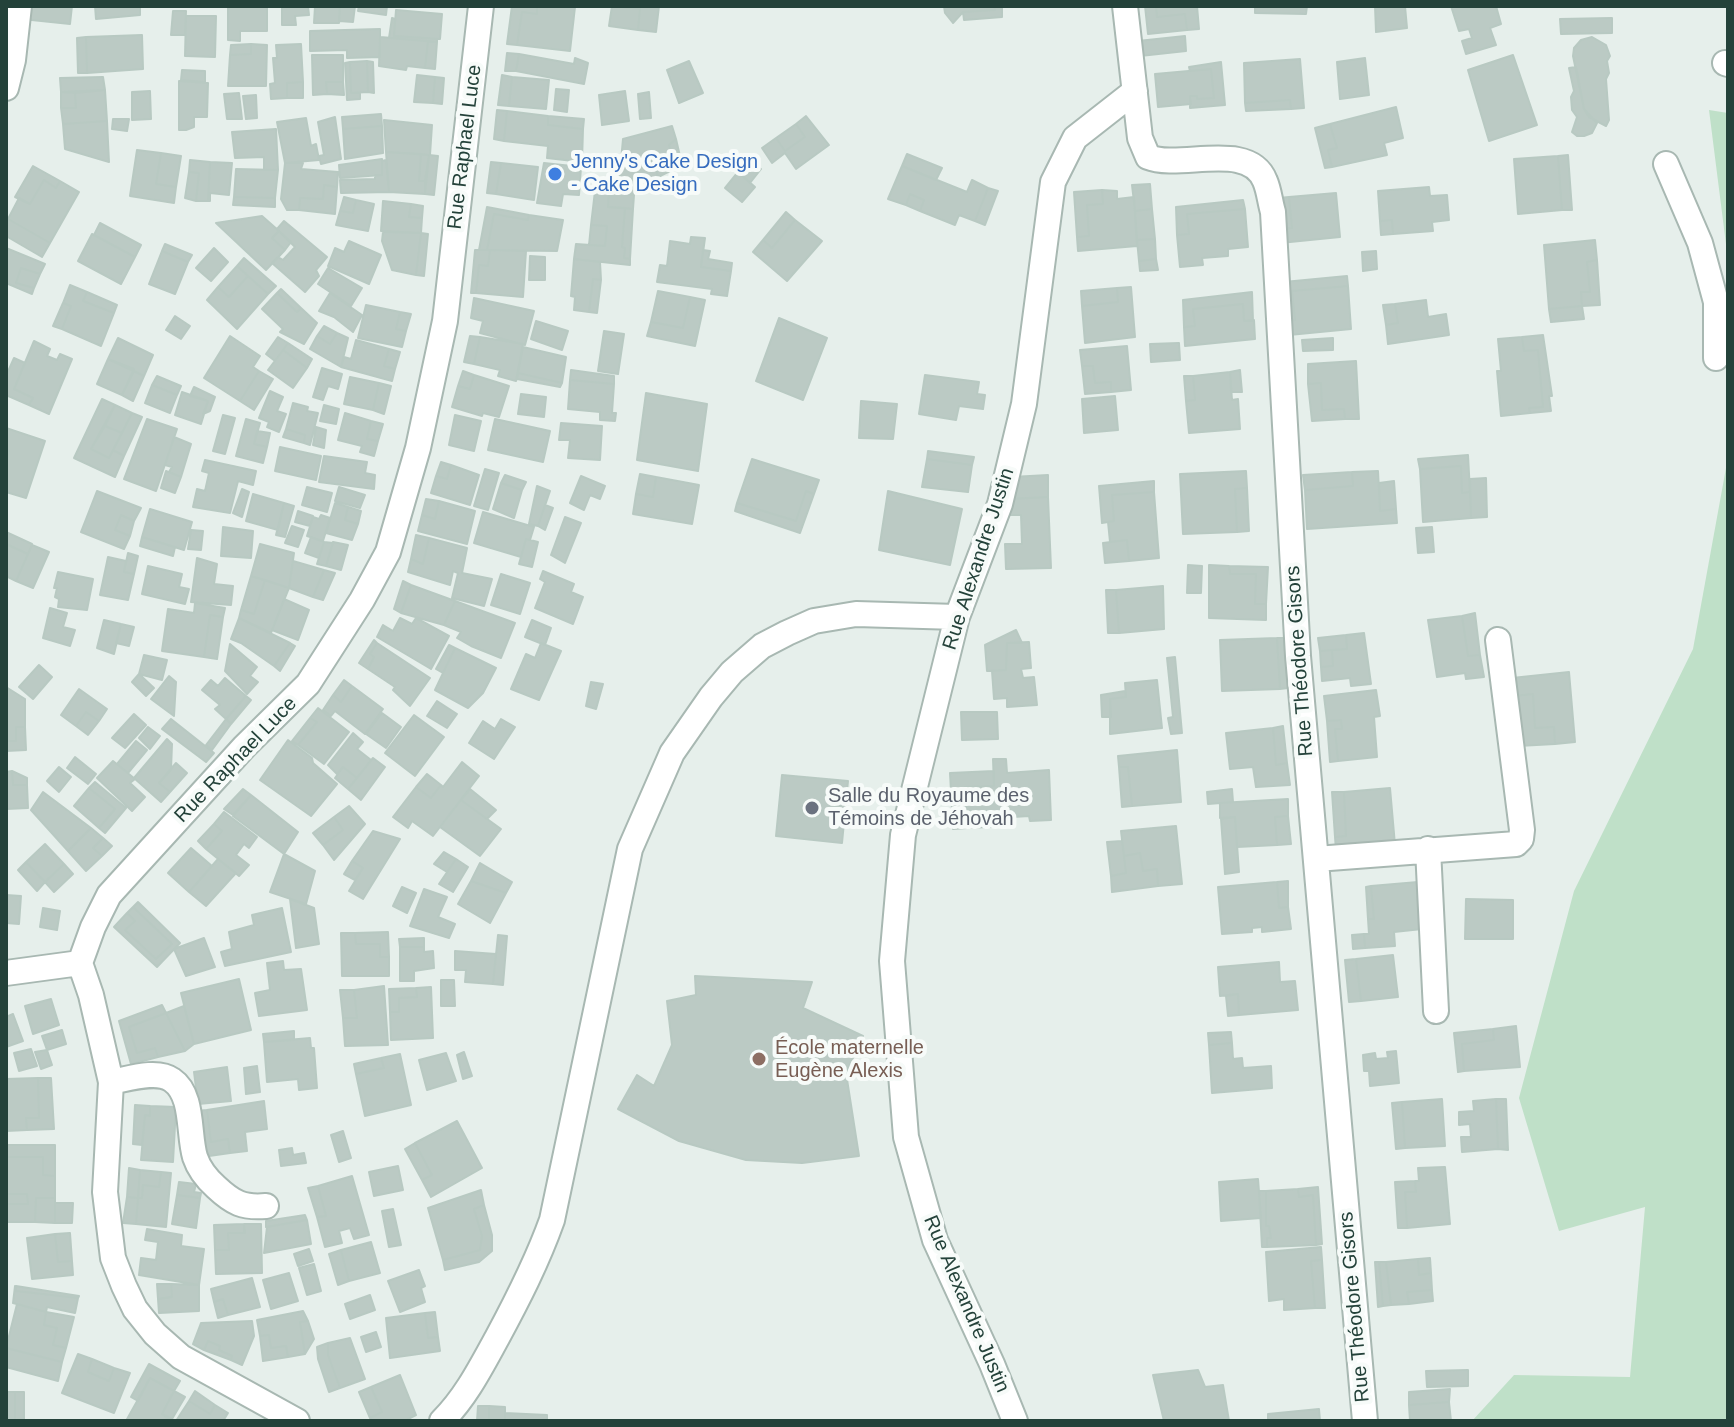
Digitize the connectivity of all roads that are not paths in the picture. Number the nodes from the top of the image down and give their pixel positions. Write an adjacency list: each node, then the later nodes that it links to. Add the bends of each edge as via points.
1 (19, 6): 4 (street)
2 (481, 6): 12 (street, Rue Raphael Luce, via 445,321 418,448 388,552 308,684 109,895)
3 (1125, 6): 5 (street, Rue Théodore Gisors)
4 (6, 88)
5 (1135, 91): 8 (street, Rue Alexandre Justin, via 1075,138 1053,182 1024,404 1000,504); 11 (street, Rue Théodore Gisors, via 1140,138 1148,157 1160,162 1225,157 1246,163 1264,177 1273,212 1298,656)
6 (1666, 164): 7 (street, via 1700,243 1716,302)
7 (1716, 358)
8 (957, 617): 17 (street, via 856,614 814,621 787,633 732,672 672,753 630,849 552,1220 519,1300); 19 (street, Rue Alexandre Justin, via 903,835 892,961 906,1137 935,1240)
9 (1498, 640): 10 (street, via 1521,839 1516,844)
10 (1428, 849): 11 (street); 14 (street)
11 (1316, 859): 20 (street, Rue Théodore Gisors)
12 (80, 963): 13 (street); 15 (street)
13 (6, 973)
14 (1436, 1011)
15 (111, 1082): 16 (street, via 161,1076 172,1080 181,1090 195,1158 206,1177 236,1204); 18 (street, via 106,1203 113,1258 135,1309 181,1357)
16 (266, 1206)
17 (453, 1415)
18 (297, 1421)
19 (1015, 1421)
20 (1365, 1421)

